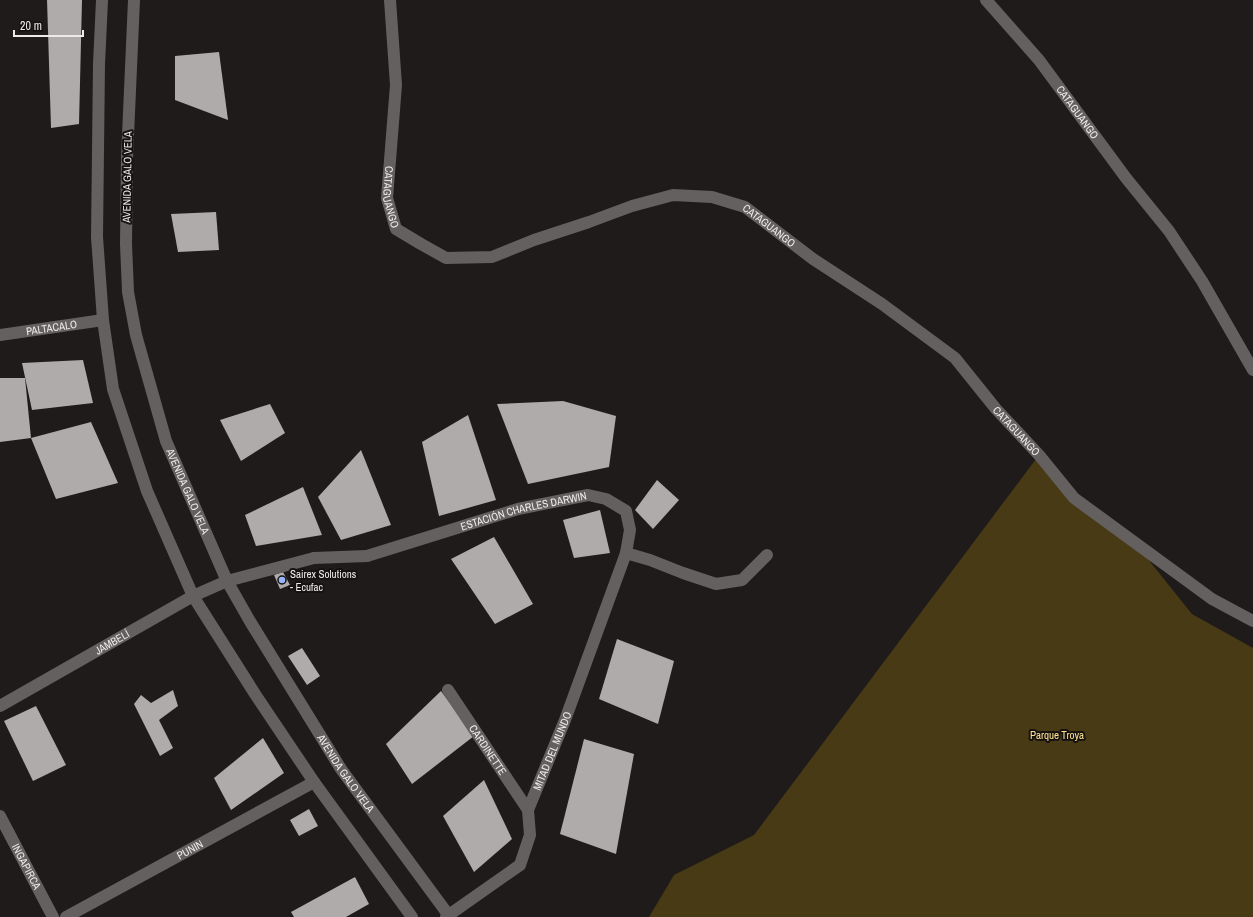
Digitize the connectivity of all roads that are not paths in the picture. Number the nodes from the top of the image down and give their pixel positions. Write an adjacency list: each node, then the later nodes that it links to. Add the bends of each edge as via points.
1 (102, 0): 5 (street, via 97,237)
2 (134, 0): 10 (street, AVENIDA GALO VELA, via 127,158 128,292 136,335 166,441)
3 (390, 0): 12 (street, CATAGUANGO, via 396,86 386,198 396,229 446,258 492,257 632,206 673,195 712,197 745,207 812,259 882,304 955,358 1074,498 1212,599)
4 (986, 0): 7 (street, CATAGUANGO, via 1039,60 1126,178 1169,231 1202,281)
5 (103, 320): 6 (street, PALTACALO); 11 (street, via 113,388 144,484)
6 (0, 335)
7 (1253, 370)
8 (626, 553): 9 (street, via 716,584 742,580); 10 (street, ESTACIÓN CHARLES DARWIN, via 630,530 626,511 606,499 588,495 518,509 367,556 314,558); 16 (street, MITAD DEL MUNDO, via 565,720)
9 (767, 556)
10 (227, 581): 11 (street, JAMBELÍ); 18 (street, AVENIDA GALO VELA, via 341,769)
11 (193, 596): 14 (street, JAMBELÍ); 15 (street, via 254,694)
12 (1253, 621)
13 (448, 690): 16 (street, CARDINETTE)
14 (0, 706)
15 (314, 782): 20 (street, PUNIN); 21 (street)
16 (528, 810): 18 (street, MITAD DEL MUNDO, via 530,836 520,864)
17 (0, 816): 19 (street, INGAPIRCA)
18 (448, 916)
19 (53, 917)
20 (66, 917)
21 (412, 917)

